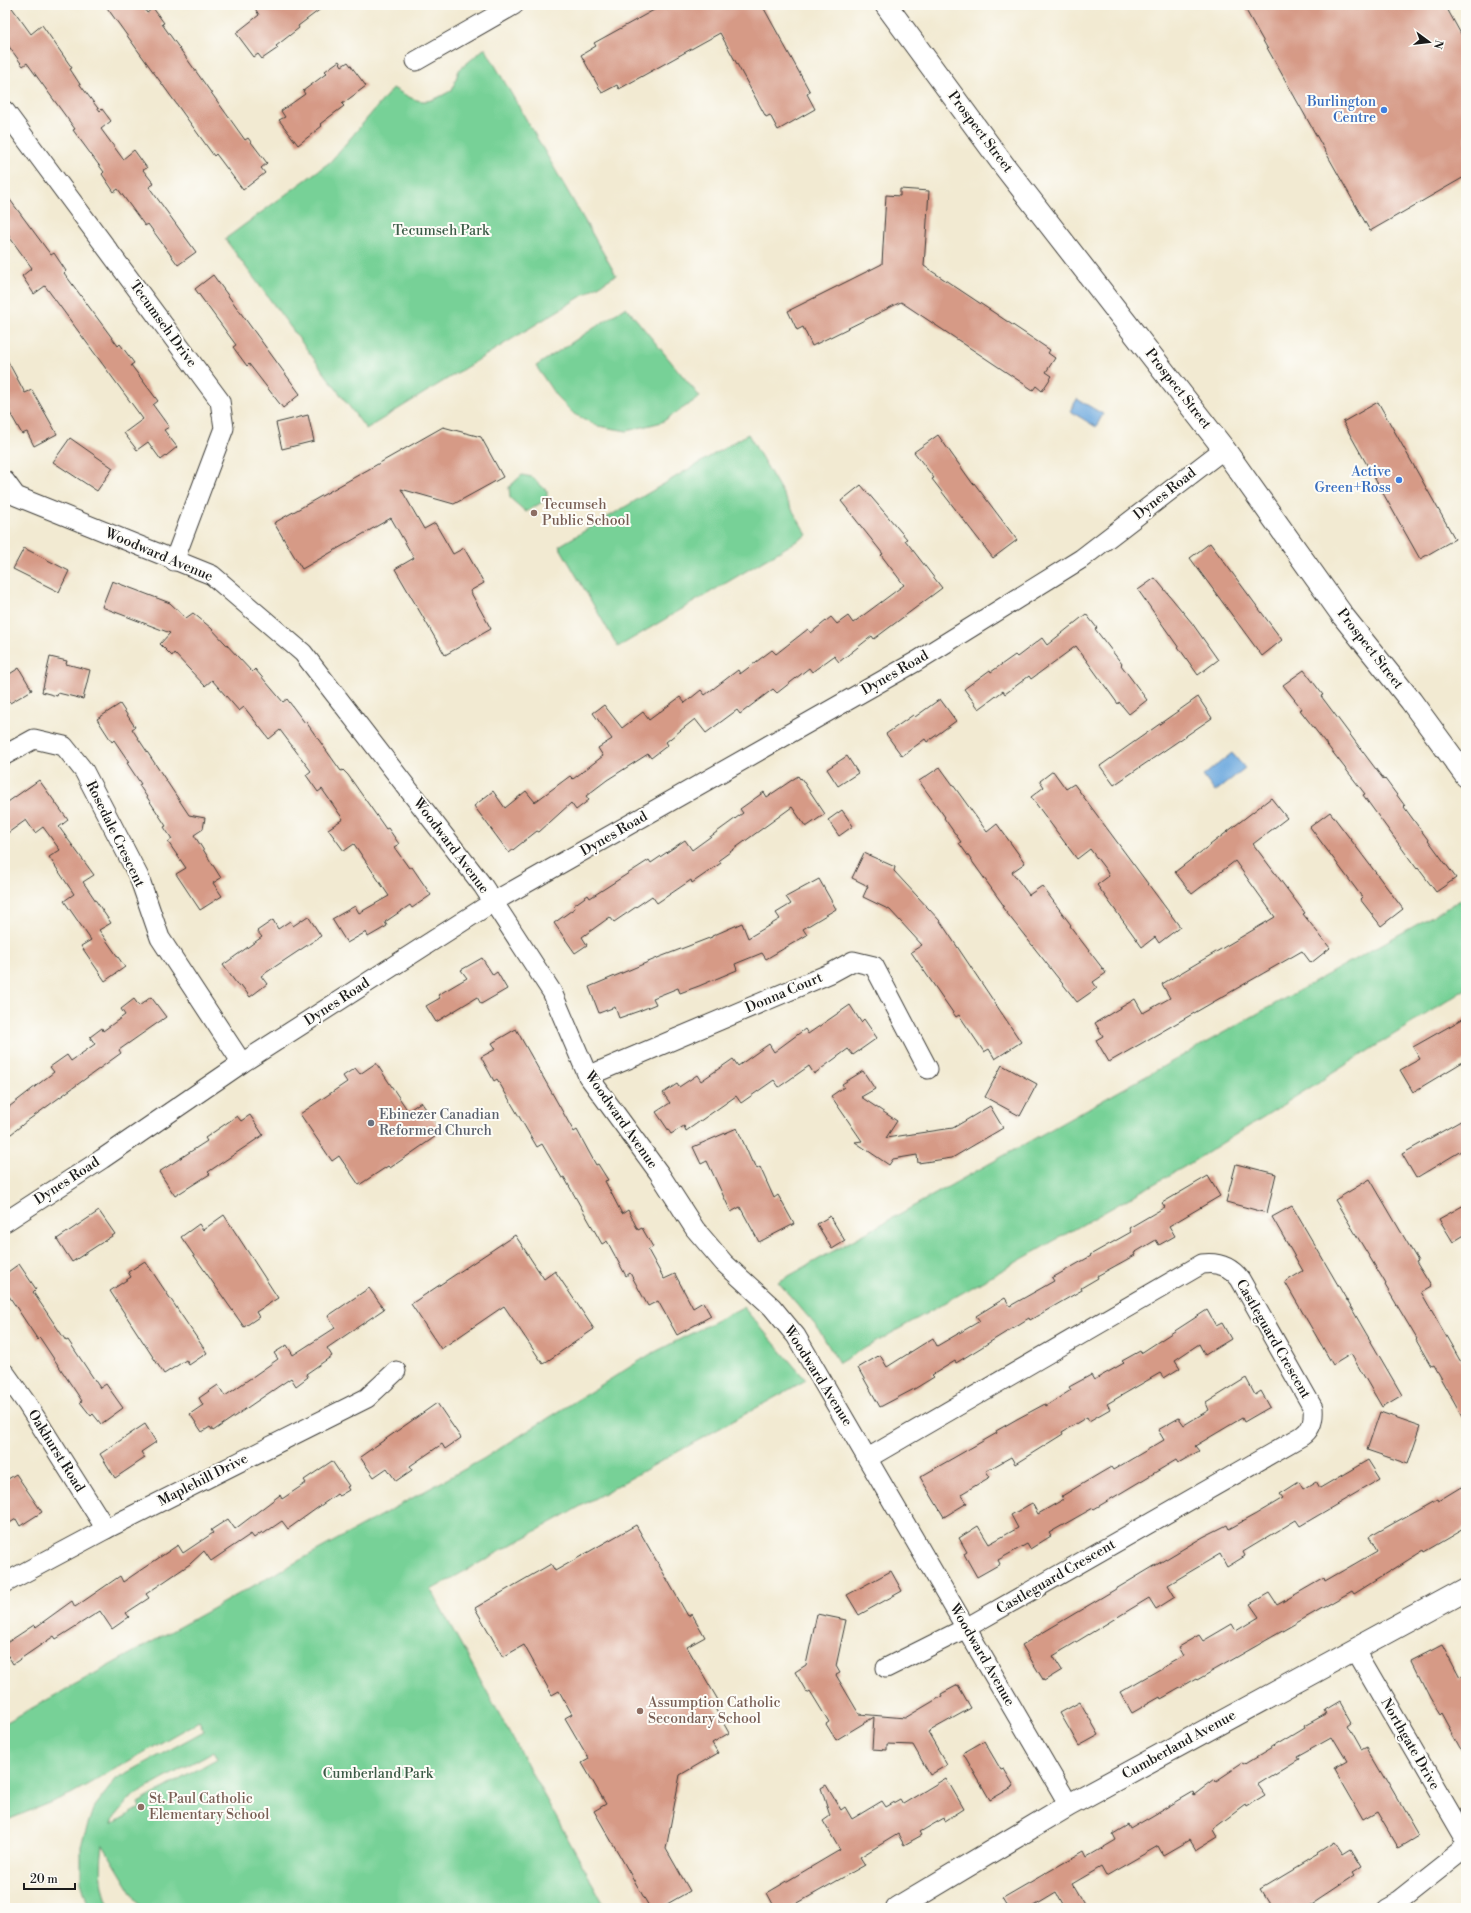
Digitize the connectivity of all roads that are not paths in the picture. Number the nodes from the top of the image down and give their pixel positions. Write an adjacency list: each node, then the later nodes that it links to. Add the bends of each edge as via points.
1 (514, 5): 3 (street)
2 (886, 5): 5 (street, Prospect Street, via 1005,167)
3 (416, 61)
4 (5, 111): 8 (street, Tecumseh Drive, via 220,401 224,428)
5 (1224, 448): 10 (street, Prospect Street, via 1343,616 1411,701); 11 (street, Dynes Road, via 1075,563 917,661)
6 (5, 481): 7 (street, Woodward Avenue)
7 (10, 499): 8 (street, Woodward Avenue)
8 (174, 561): 11 (street, Woodward Avenue, via 212,575 303,653)
9 (5, 756): 12 (street, Rosedale Crescent, via 34,739 64,746 84,771 139,877 160,938)
10 (1466, 776)
11 (493, 902): 12 (street, Dynes Road); 14 (street, Woodward Avenue, via 552,992)
12 (242, 1063): 15 (street, Dynes Road)
13 (928, 1069): 14 (street, Donna Court, via 874,966 853,961 831,973)
14 (588, 1076): 18 (street, Woodward Avenue, via 696,1229 724,1263 772,1307 796,1336)
15 (5, 1222)
16 (396, 1371): 19 (street, Maplehill Drive, via 367,1398)
17 (5, 1373): 19 (street, Oakhurst Road)
18 (868, 1458): 22 (street, Woodward Avenue); 22 (street, Castleguard Crescent, via 1202,1264 1213,1262 1225,1266 1240,1279 1313,1408 1314,1418 1308,1431)
19 (106, 1529): 20 (street, Maplehill Drive)
20 (5, 1583)
21 (1466, 1588): 23 (street, Cumberland Avenue)
22 (966, 1628): 24 (street, Castleguard Crescent); 25 (street, Woodward Avenue)
23 (1355, 1649): 25 (street, Cumberland Avenue); 26 (street, Northgate Drive)
24 (886, 1668)
25 (1068, 1805): 28 (street, Cumberland Avenue)
26 (1466, 1840)
27 (1466, 1847): 29 (street, via 1399,1900)
28 (897, 1908)
29 (1385, 1908)

